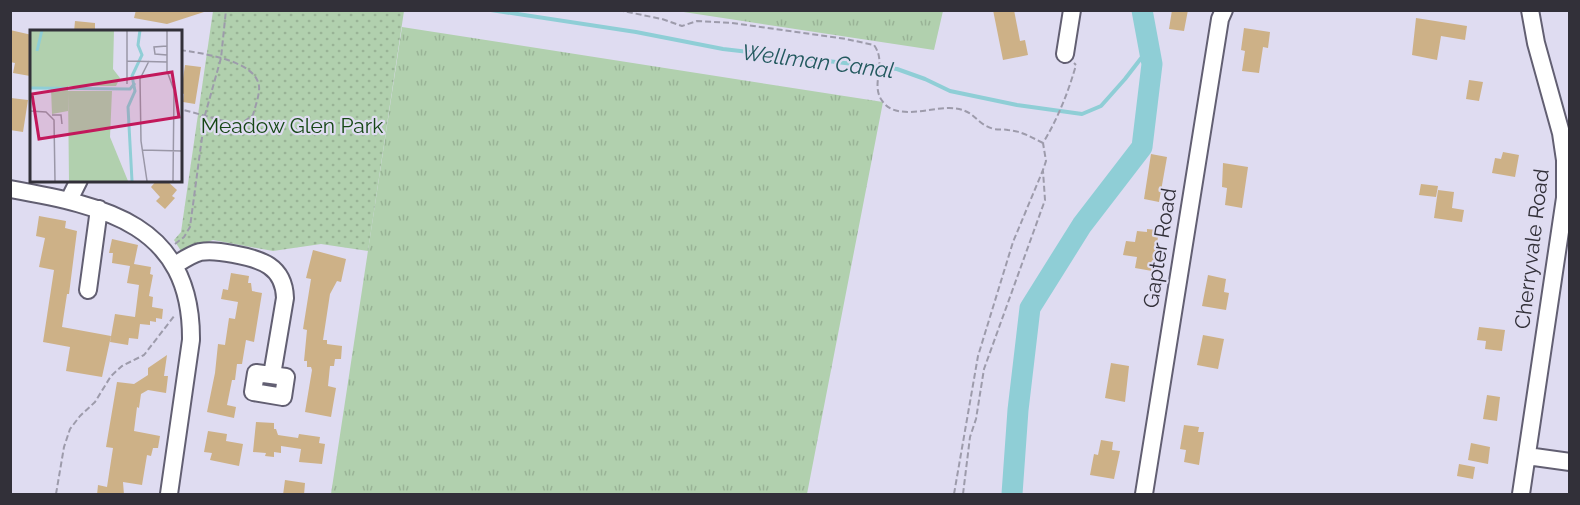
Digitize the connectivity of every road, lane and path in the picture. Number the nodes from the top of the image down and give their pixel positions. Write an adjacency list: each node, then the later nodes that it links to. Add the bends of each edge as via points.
1 (226, 10): 8 (path)
2 (618, 10): 11 (path, via 682,26 697,21 732,23 874,45 881,54 878,93 890,109 962,109 995,129 1024,133)
3 (1072, 10): 7 (street)
4 (1224, 10): 28 (street, Gapter Road, via 1203,118)
5 (1530, 10): 12 (street, Cherryvale Road)
6 (182, 50): 8 (path)
7 (1065, 54): 11 (path, via 1076,65 1066,99)
8 (221, 57): 10 (path); 10 (path, via 255,77 259,86 253,115 239,124)
9 (182, 110): 10 (path)
10 (205, 116): 18 (path, via 190,227)
11 (1043, 143): 13 (path)
12 (1567, 160): 22 (street, Cherryvale Road, via 1566,198)
13 (1043, 170): 26 (path, via 1013,242 978,356); 27 (path, via 1046,200 984,369)
14 (78, 182): 16 (street)
15 (10, 189): 16 (street)
16 (69, 200): 17 (street)
17 (99, 208): 18 (street, via 142,232); 19 (street)
18 (171, 258): 20 (street); 21 (street, via 222,252 256,258 280,276 285,298)
19 (88, 291)
20 (188, 302): 24 (path, via 144,355 122,366 70,429); 25 (street, via 191,340)
21 (272, 375)
22 (1527, 456): 23 (street); 29 (street, Cherryvale Road)
23 (1569, 462)
24 (56, 495)
25 (169, 495)
26 (954, 495)
27 (963, 495)
28 (1144, 495)
29 (1521, 495)

